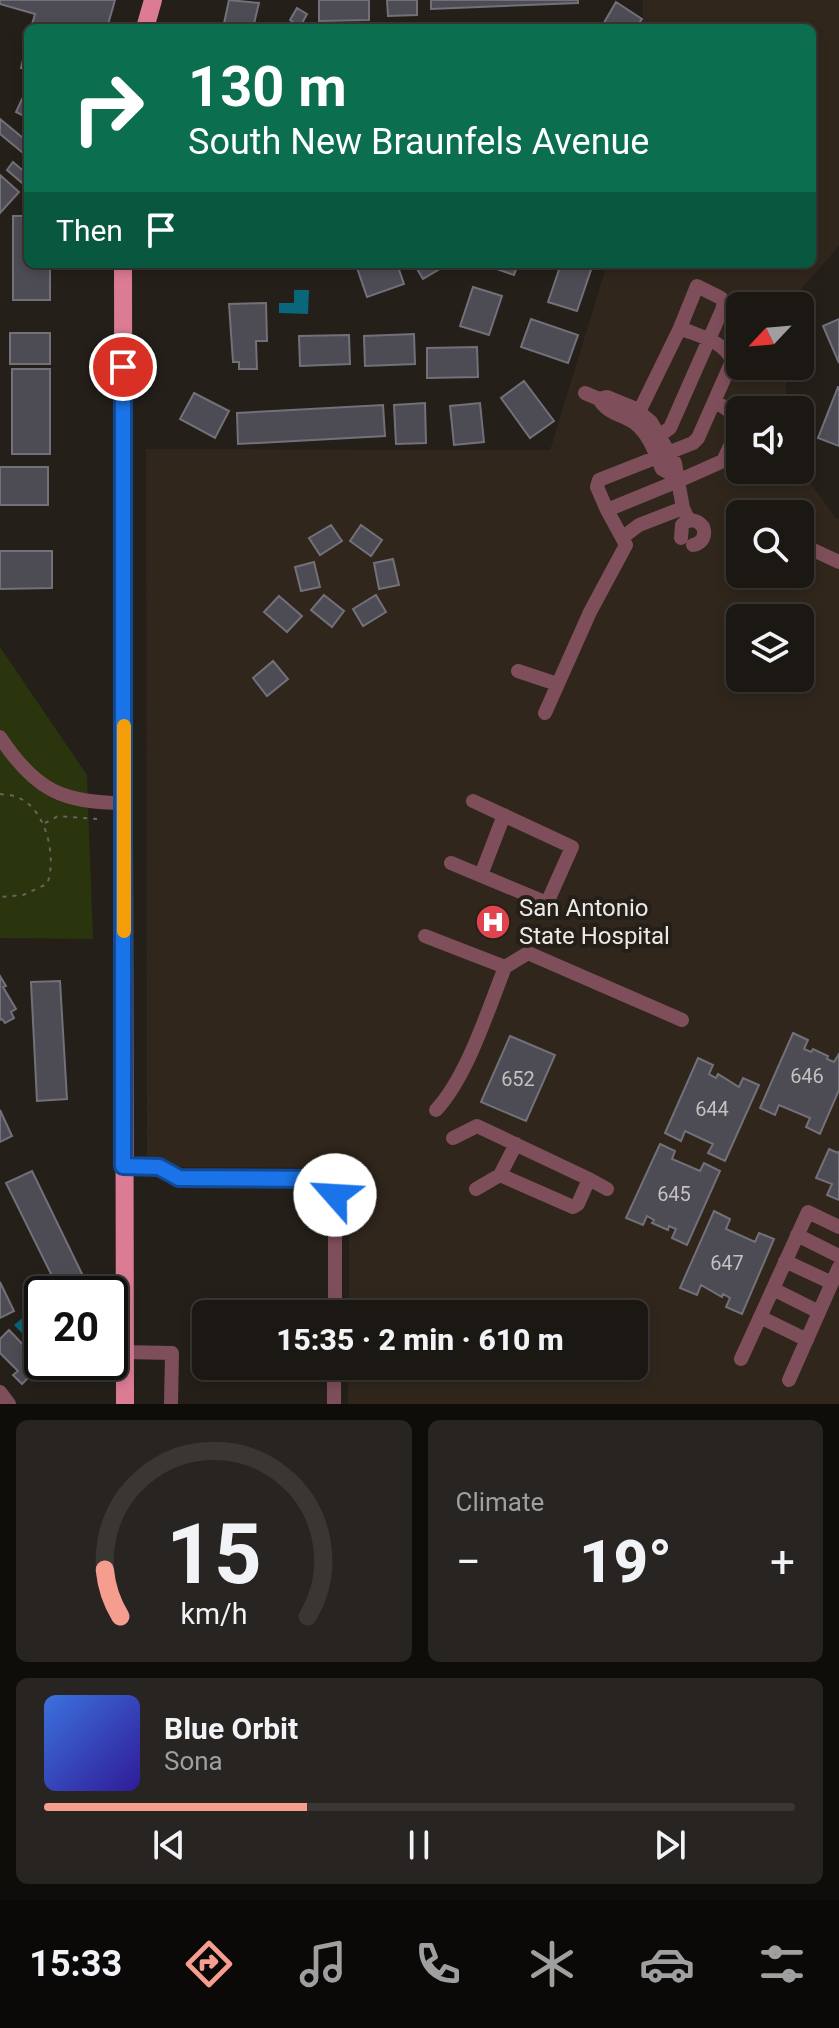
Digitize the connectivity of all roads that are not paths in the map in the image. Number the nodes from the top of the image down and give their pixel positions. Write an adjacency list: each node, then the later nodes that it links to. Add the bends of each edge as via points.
1 (153, 0): 2 (main road)
2 (146, 24)
3 (123, 268): 21 (main road)
4 (680, 328): 5 (street); 5 (street, via 697,286 724,302); 8 (street)
5 (709, 341): 7 (street, via 725,348 732,361); 9 (street)
6 (585, 393): 8 (street, via 607,397)
7 (715, 401): 9 (street, via 693,443); 10 (street, via 738,421 727,455 717,466)
8 (637, 417): 9 (street, via 651,422)
9 (659, 446): 10 (street, via 675,463); 11 (street, via 599,480)
10 (677, 478): 11 (street); 12 (street)
11 (607, 510): 13 (street)
12 (686, 514): 12 (street, via 701,523 703,539 687,541 680,529); 13 (street, via 639,525)
13 (623, 537): 17 (street, via 621,558)
14 (814, 550): 15 (street)
15 (839, 562)
16 (518, 671): 17 (street)
17 (557, 684): 18 (street)
18 (545, 713)
19 (0, 737): 21 (street, via 34,777 63,797)
20 (473, 801): 22 (street)
21 (124, 803): 31 (main road)
22 (504, 815): 24 (street); 24 (street, via 572,847 547,903)
23 (451, 863): 24 (street)
24 (481, 875)
25 (425, 936): 26 (street)
26 (505, 967): 27 (street, via 528,953); 28 (street, via 449,1097)
27 (682, 1020)
28 (436, 1110)
29 (453, 1138): 30 (street, via 477,1126)
30 (516, 1144): 32 (street); 33 (street)
31 (123, 1166): 41 (main road); 44 (street, via 159,1167 179,1178 323,1179 335,1195)
32 (500, 1175): 33 (street, via 573,1207); 34 (street)
33 (589, 1179): 35 (street)
34 (476, 1189)
35 (607, 1189)
36 (839, 1227): 37 (street, via 808,1212)
37 (797, 1235): 38 (street); 39 (street)
38 (839, 1256)
39 (785, 1261): 42 (street); 43 (street)
40 (839, 1267): 42 (street)
41 (124, 1276)
42 (832, 1283): 45 (street)
43 (773, 1289): 45 (street); 46 (street)
44 (335, 1300)
45 (819, 1312): 47 (street)
46 (760, 1317): 47 (street); 49 (street)
47 (807, 1340): 52 (street)
48 (128, 1352): 56 (street, via 172,1353)
49 (741, 1359)
50 (125, 1380): 55 (main road)
51 (334, 1380): 57 (street)
52 (789, 1380)
53 (0, 1392): 54 (street)
54 (9, 1404)
55 (125, 1404)
56 (171, 1404)
57 (334, 1404)

